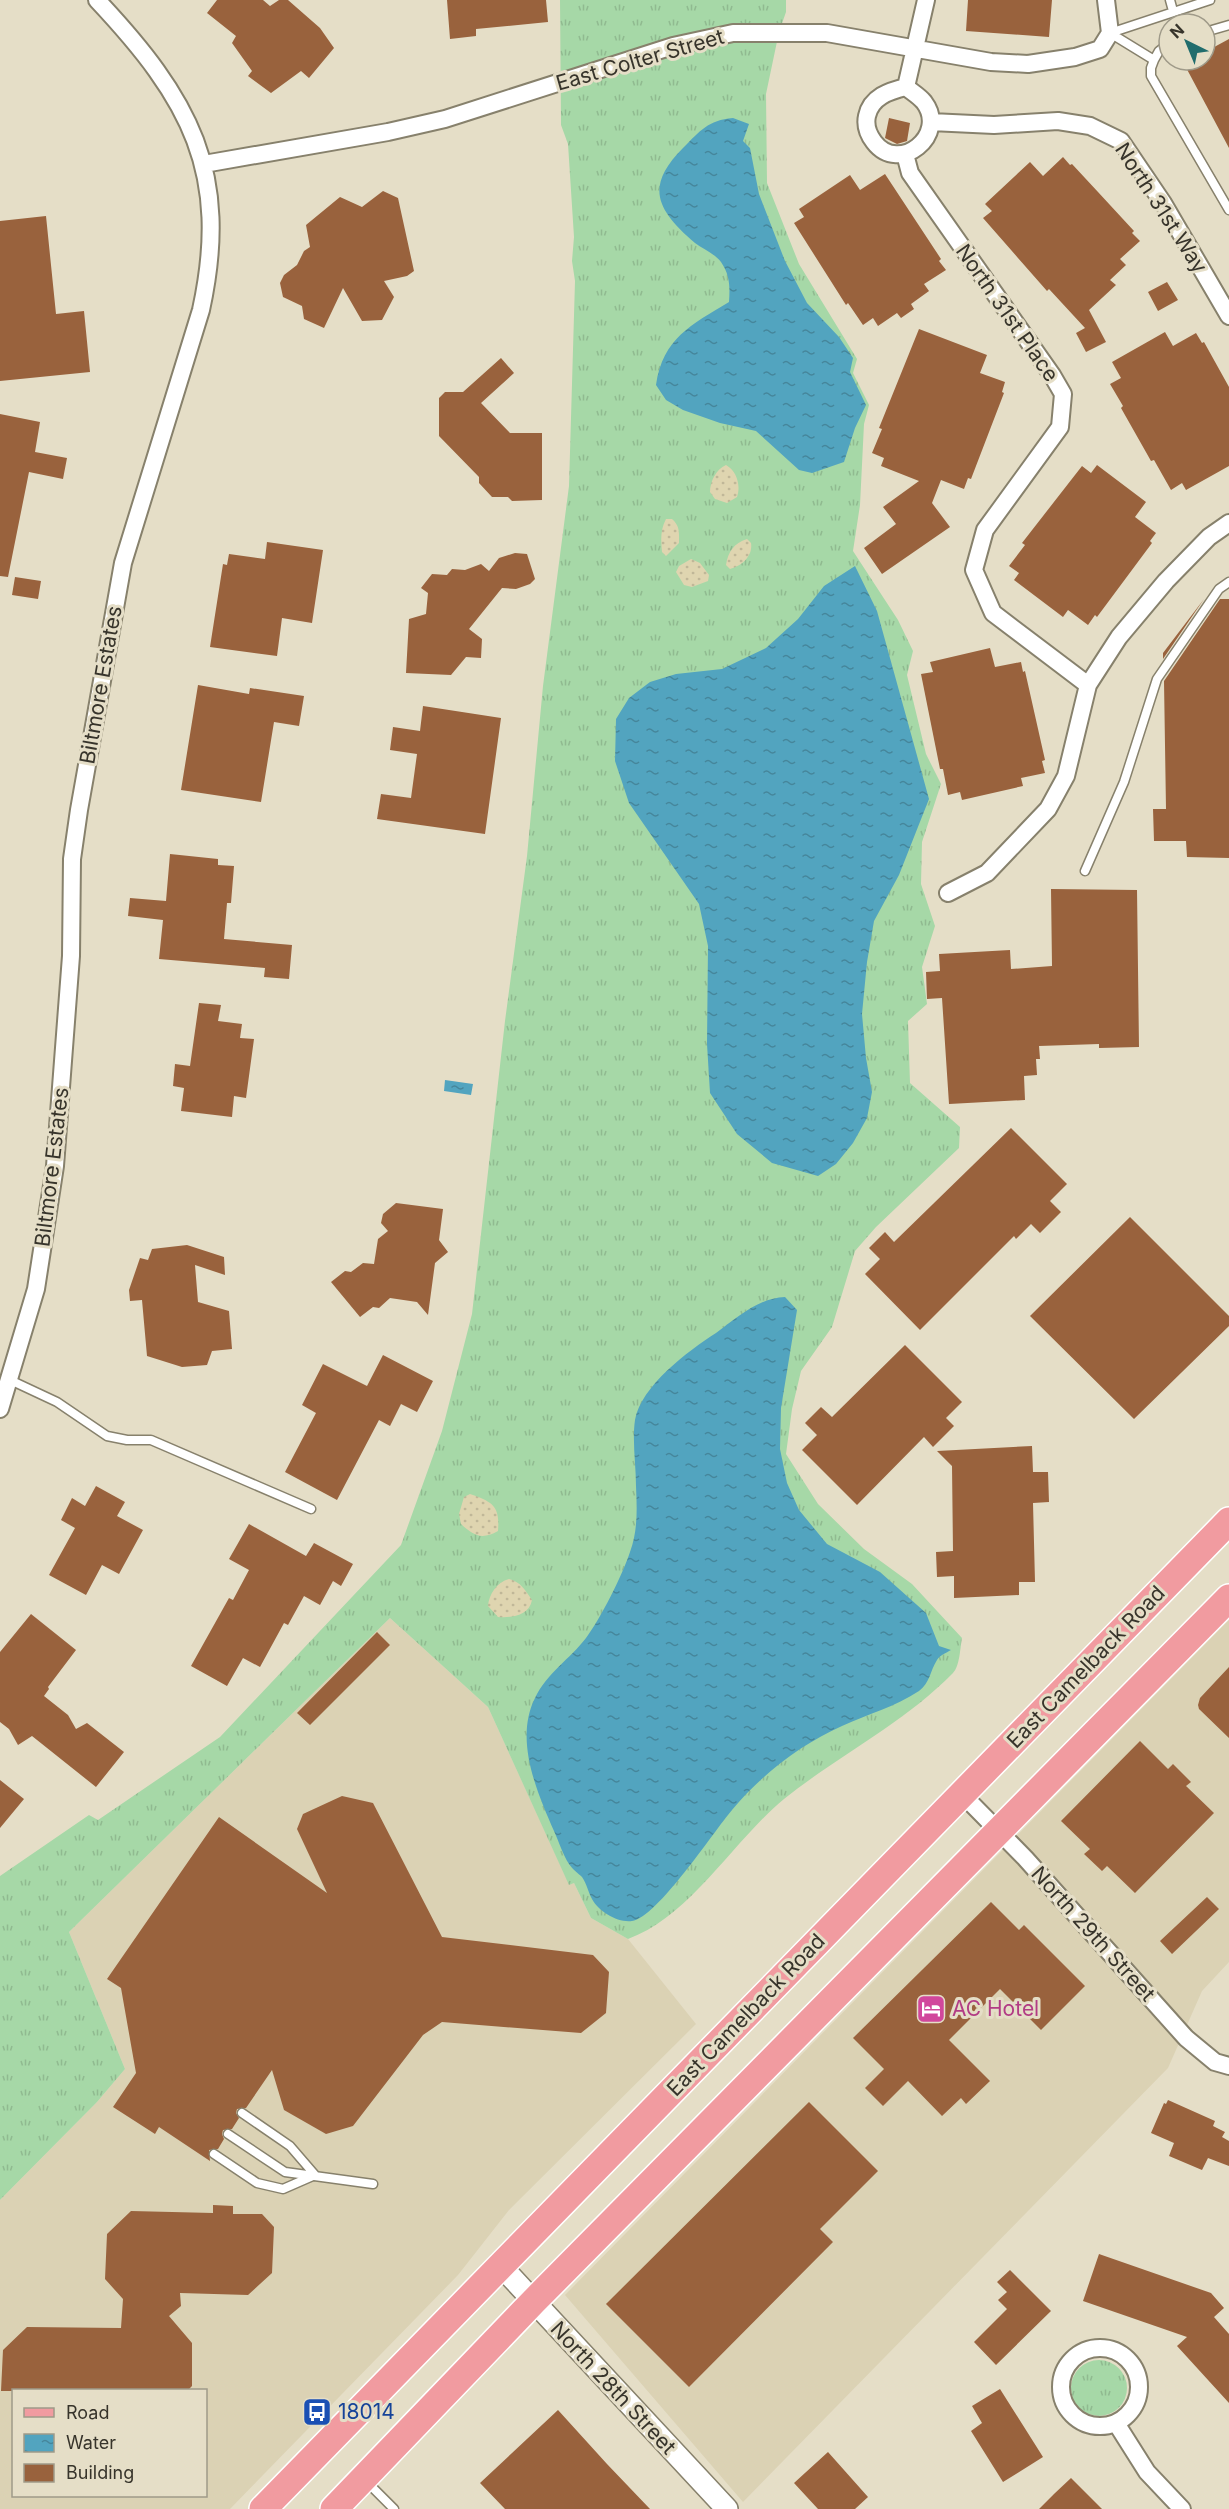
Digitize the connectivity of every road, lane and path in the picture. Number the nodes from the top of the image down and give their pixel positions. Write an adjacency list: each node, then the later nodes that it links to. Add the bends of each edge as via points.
1 (97, 0): 14 (street, Biltmore Estates, via 154,66 176,99)
2 (926, 0): 8 (street)
3 (1106, 0): 7 (street)
4 (1170, 0): 6 (lane)
5 (1210, 0): 6 (lane)
6 (1173, 11): 7 (lane)
7 (1110, 33): 8 (street, East Colter Street, via 1100,49 1028,64); 10 (lane)
8 (915, 49): 11 (street); 14 (street, East Colter Street, via 827,33 733,33 673,46 445,119)
9 (1157, 55): 10 (lane)
10 (1154, 60): 15 (lane, via 1151,76)
11 (906, 87): 12 (street, via 922,99); 13 (street, via 880,96 867,113 866,124 877,147 890,154)
12 (932, 122): 13 (street, via 926,140); 16 (street, North 31st Way, via 994,125 1058,121 1089,126 1121,141 1163,203)
13 (905, 154): 19 (street, North 31st Place, via 910,173 1063,394 1060,427 985,530 974,570 993,614)
14 (204, 164): 22 (street, Biltmore Estates, via 212,241 210,272 123,563 72,859 71,966 55,1166 36,1288)
15 (1229, 210)
16 (1229, 316)
17 (1229, 523): 19 (street, via 1209,537 1166,581 1119,637)
18 (1229, 582): 20 (lane, via 1219,589 1157,679 1124,782)
19 (1088, 686): 21 (street, via 1066,776 1048,808 987,873)
20 (1085, 871)
21 (948, 893)
22 (10, 1380): 23 (street, Biltmore Estates); 24 (lane, via 57,1402 108,1436 151,1440)
23 (0, 1409)
24 (311, 1509)
25 (1229, 1521): 27 (main road, East Camelback Road)
26 (1229, 1598): 28 (main road)
27 (962, 1794): 28 (street, North 29th Street); 35 (main road, East Camelback Road)
28 (999, 1832): 29 (street, North 29th Street, via 1186,2038 1215,2062); 36 (main road)
29 (1229, 2066)
30 (242, 2113): 33 (lane, via 290,2146)
31 (228, 2134): 33 (lane, via 285,2172)
32 (214, 2154): 33 (lane, via 257,2183 283,2189)
33 (315, 2175): 34 (lane)
34 (373, 2184)
35 (501, 2266): 36 (street, North 28th Street); 39 (main road, East Camelback Road)
36 (533, 2302): 38 (main road); 42 (street, North 28th Street)
37 (1116, 2423): 37 (street, via 1135,2406 1139,2381 1131,2364 1117,2352 1091,2349 1075,2359 1063,2374 1063,2400 1069,2411 1091,2426); 43 (street, via 1147,2472)
38 (364, 2479): 40 (main road); 41 (lane)
39 (263, 2509)
40 (334, 2509)
41 (394, 2509)
42 (727, 2509)
43 (1182, 2509)

